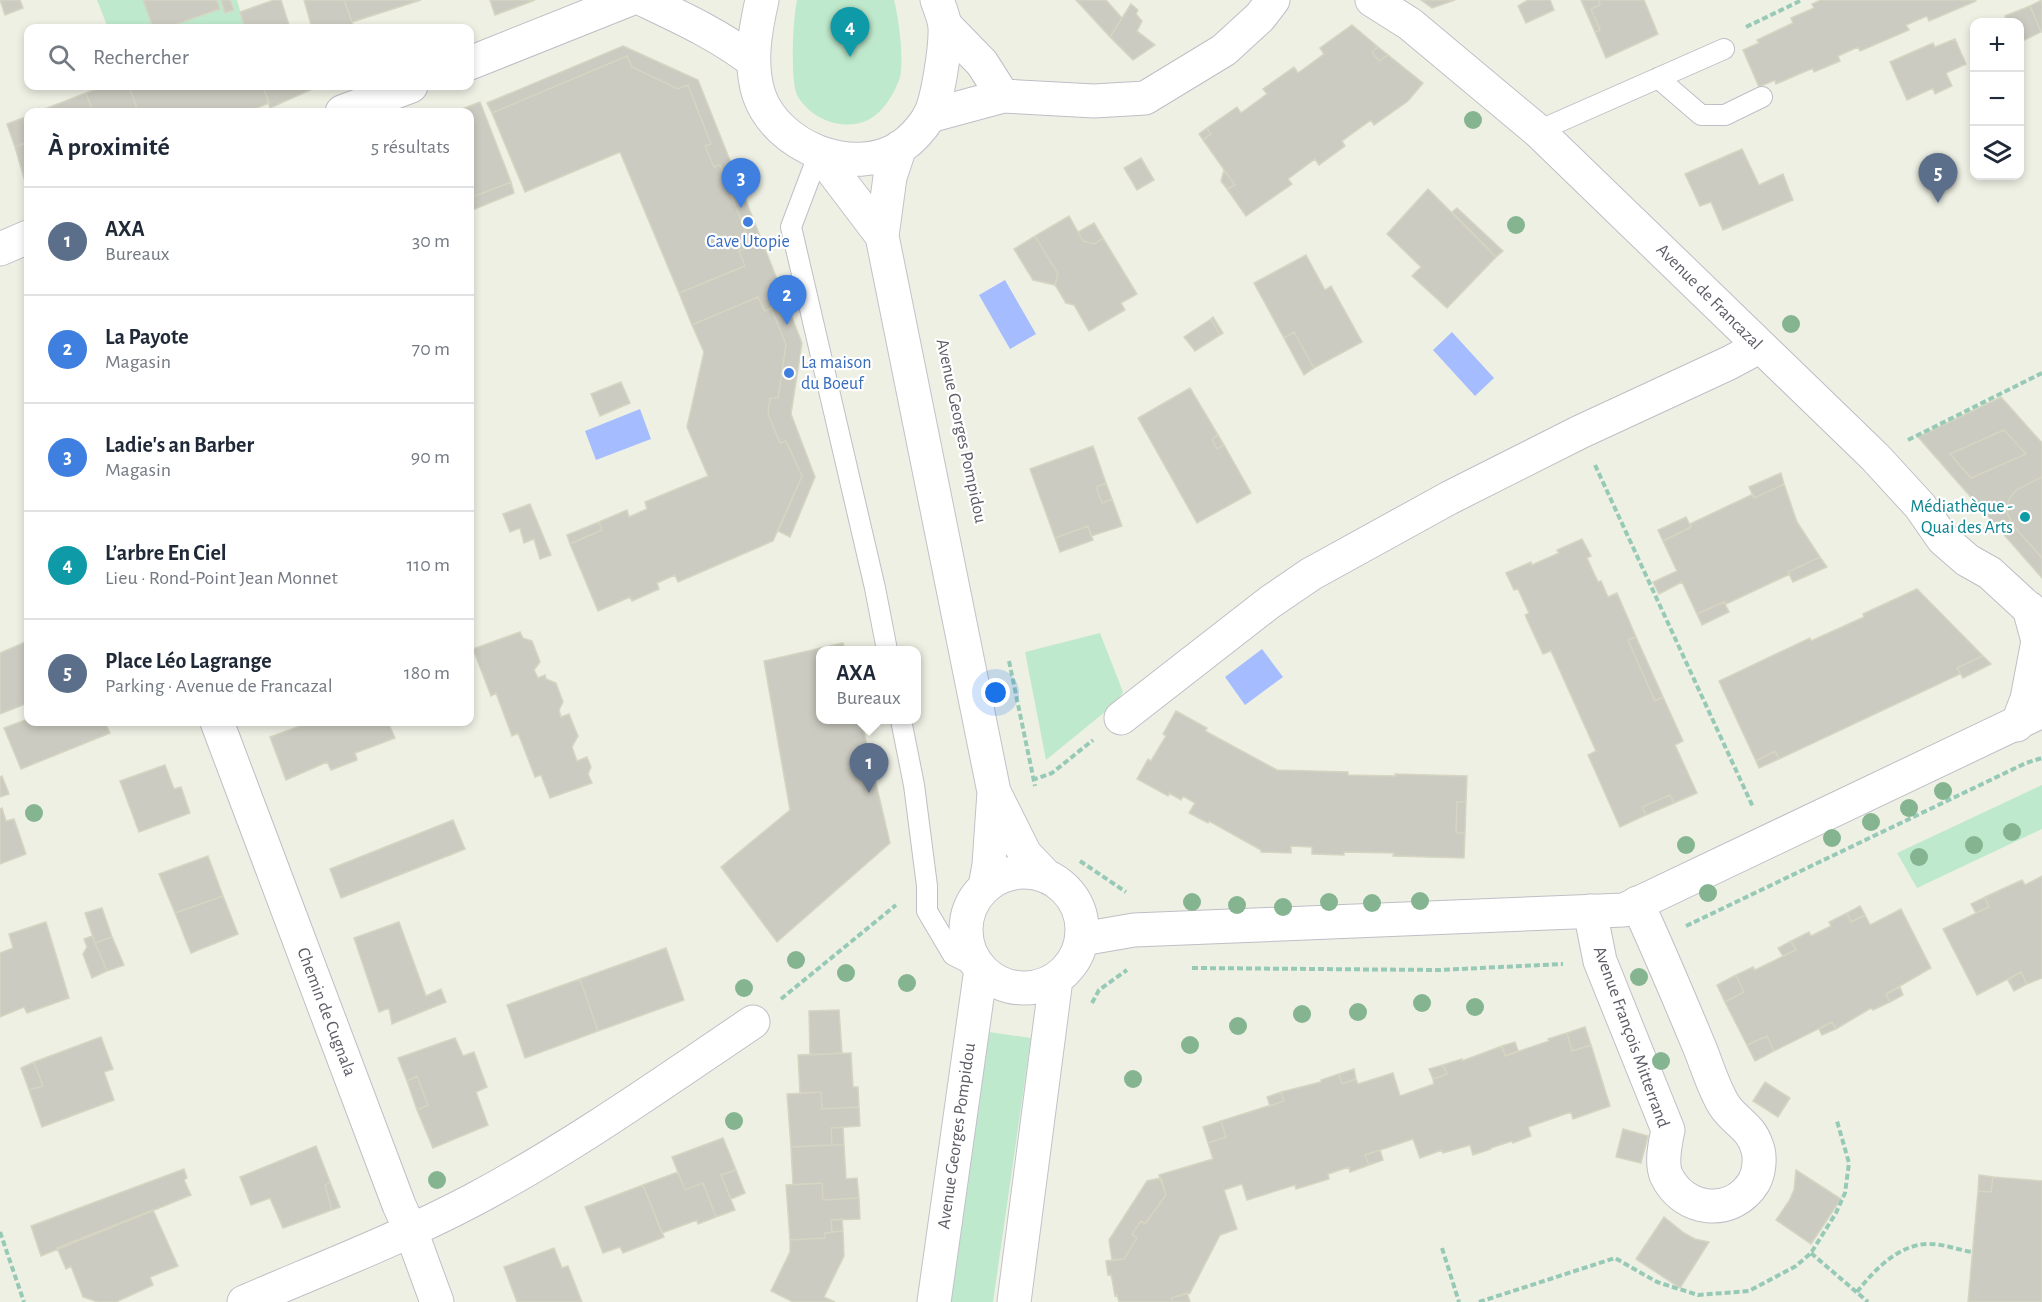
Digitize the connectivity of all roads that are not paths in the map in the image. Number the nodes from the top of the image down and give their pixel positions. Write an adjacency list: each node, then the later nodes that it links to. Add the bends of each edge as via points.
1 (628, 0): 8 (street)
2 (644, 0): 9 (street, via 704,28)
3 (762, 0): 9 (street)
4 (1273, 0): 12 (street, via 1224,50 1145,98 1094,101)
5 (1372, 0): 16 (street, Avenue de Francazal, via 1410,24)
6 (941, 13): 12 (street); 15 (street, via 937,87)
7 (1724, 49): 10 (lane)
8 (474, 61)
9 (753, 61): 18 (street, via 759,94 768,114 794,140)
10 (1659, 78): 13 (lane, via 1701,115 1725,115); 16 (lane)
11 (400, 90): 14 (street)
12 (1003, 96): 15 (street)
13 (1762, 97)
14 (353, 108)
15 (929, 116): 17 (street)
16 (1538, 131): 20 (street, Avenue de Francazal)
17 (900, 147): 18 (street, via 874,158 849,159); 19 (street, via 890,177)
18 (819, 153): 19 (street); 22 (lane, via 791,227)
19 (882, 236): 27 (street)
20 (1759, 347): 21 (street, Avenue de Francazal, via 1875,457 1920,506 1943,539 1990,573); 23 (street, via 1449,498 1311,574)
21 (2036, 615): 24 (street, Avenue de Francazal, via 2038,641 2027,699)
22 (886, 646)
23 (1121, 718)
24 (2034, 722): 30 (street)
25 (902, 724): 33 (lane, via 914,785 927,911 953,955)
26 (219, 726): 36 (street, Chemin de Cugnala)
27 (994, 792): 28 (street, via 1025,854); 29 (street)
28 (1047, 877): 29 (street, via 1017,872 999,877); 32 (street, via 1066,890 1076,904 1082,921)
29 (985, 887): 33 (street, via 968,912 966,927 967,942)
30 (1637, 903): 31 (street, via 1624,910); 31 (street, Avenue François Mitterrand, via 1724,1106 1748,1128 1758,1147 1759,1165 1754,1182 1739,1198 1724,1206 1700,1206 1681,1196 1666,1174 1668,1130 1600,961)
31 (1590, 911): 32 (street, via 1134,930)
32 (1082, 939): 34 (street, via 1068,968)
33 (981, 969): 34 (street, via 993,980 1025,989); 39 (street, Avenue Georges Pompidou)
34 (1056, 979): 40 (street)
35 (753, 1022): 36 (street, via 589,1133 474,1200)
36 (411, 1231): 37 (street); 38 (street, Chemin de Cugnala)
37 (244, 1302)
38 (437, 1302)
39 (934, 1302)
40 (1014, 1302)

